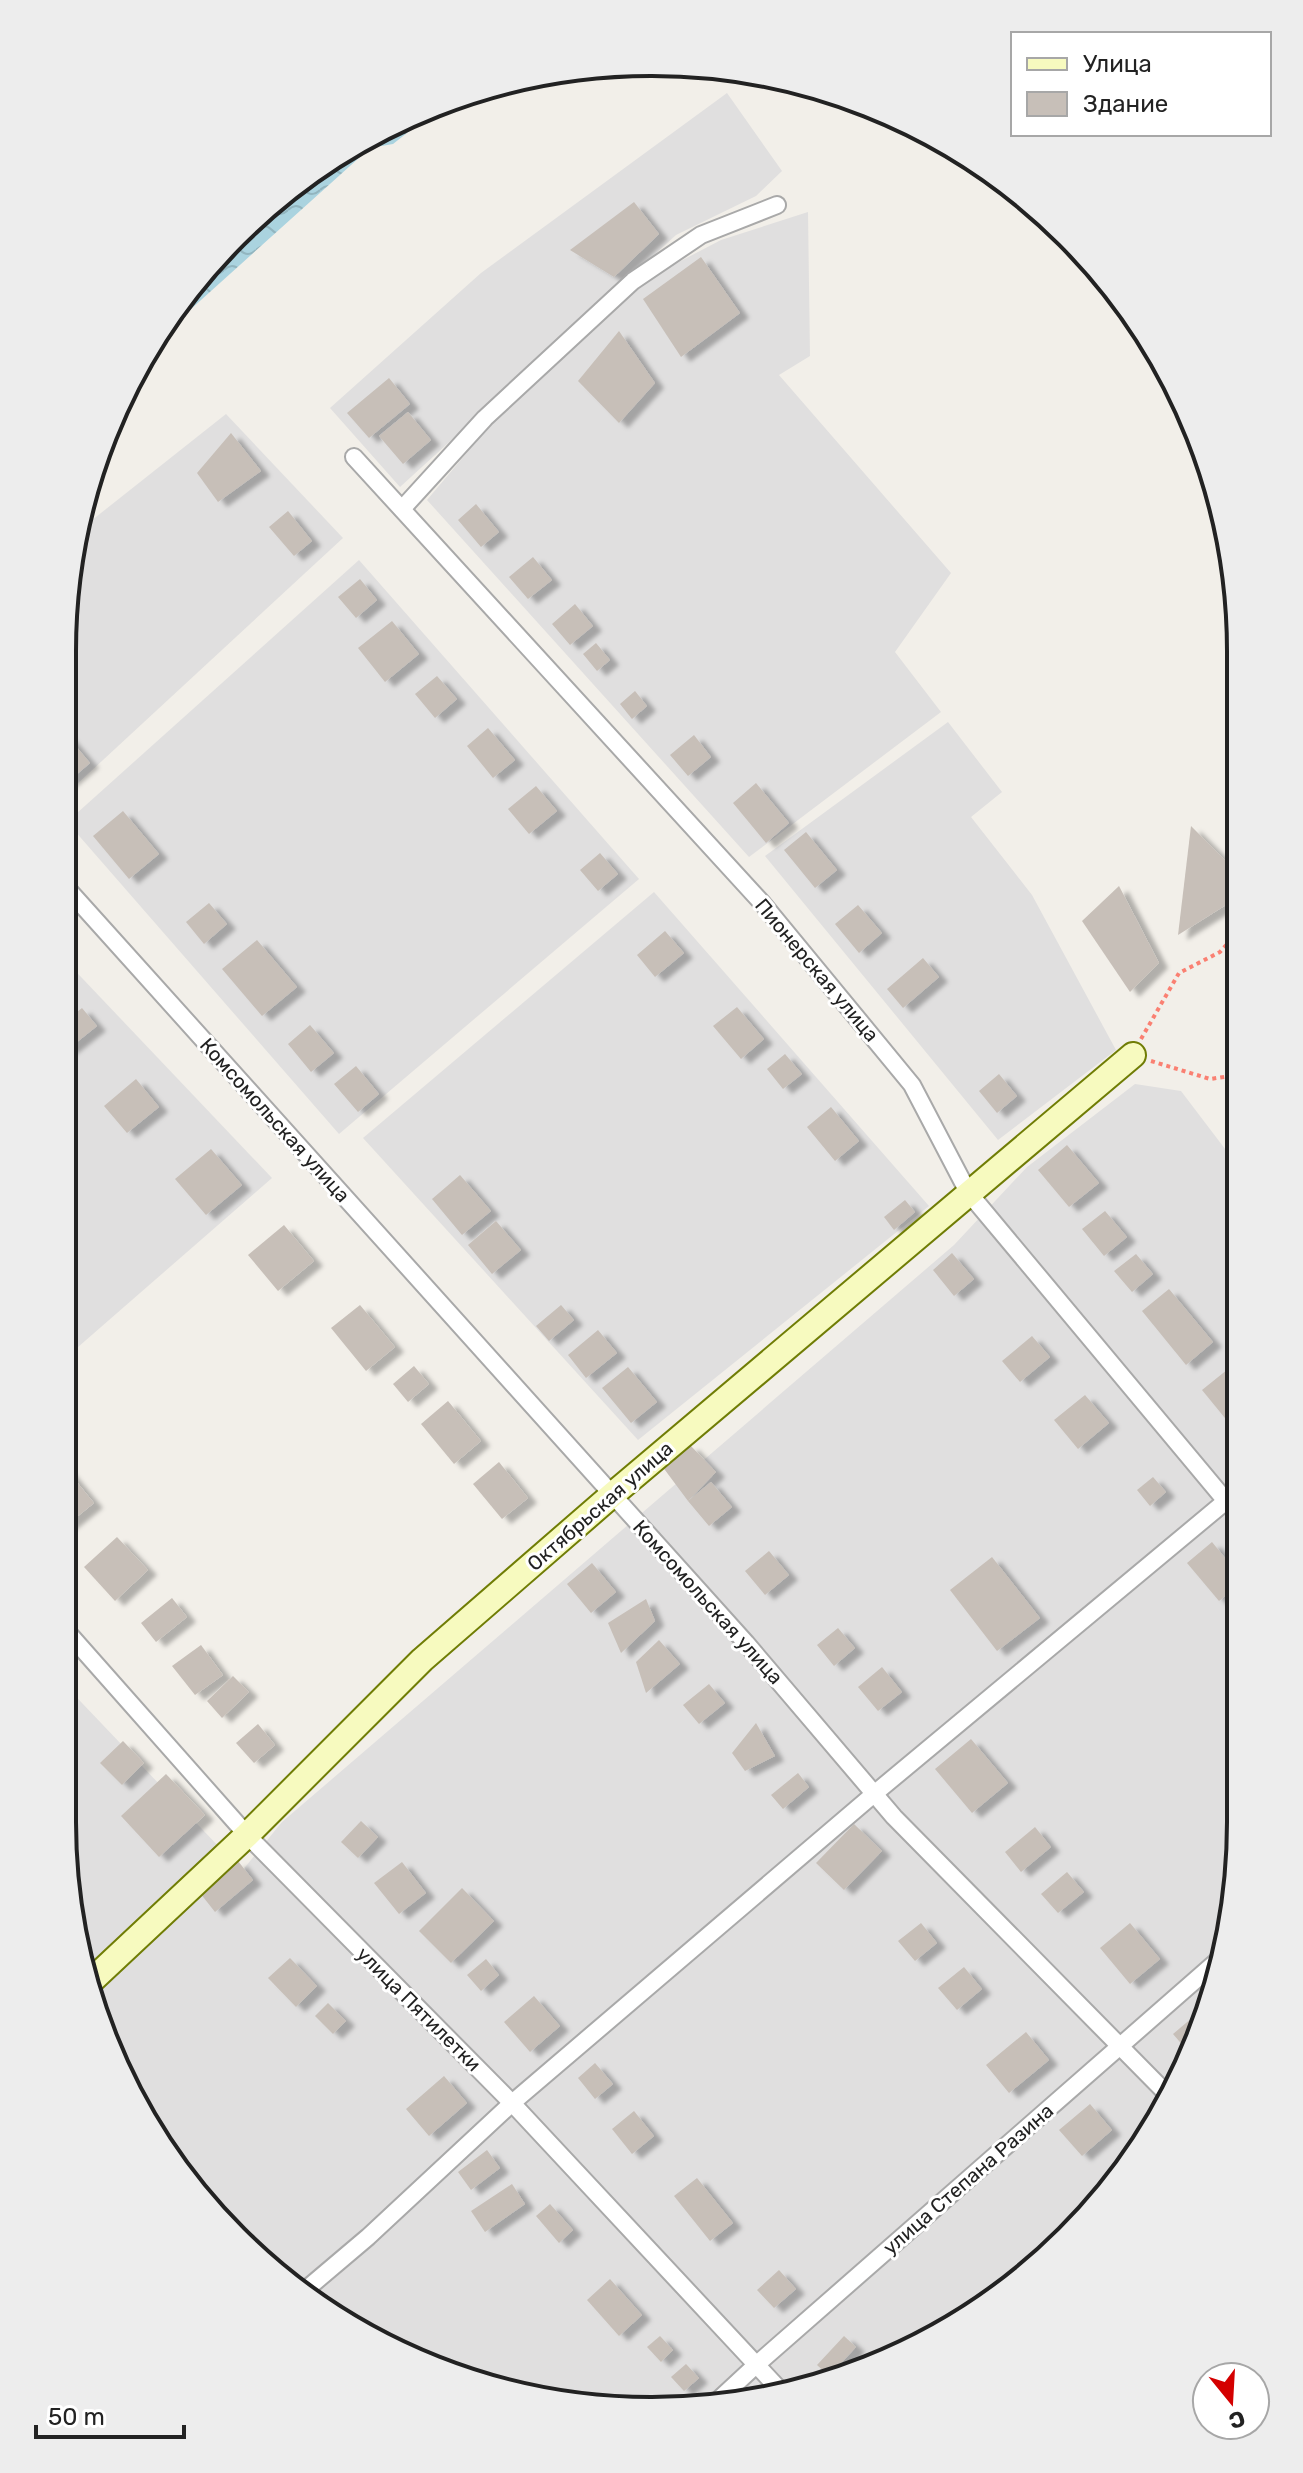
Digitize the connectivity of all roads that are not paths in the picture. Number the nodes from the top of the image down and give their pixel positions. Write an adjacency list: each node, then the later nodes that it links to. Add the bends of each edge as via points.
1 (777, 205): 3 (street, via 701,235 633,281 485,418)
2 (354, 457): 3 (street, Пионерская улица)
3 (402, 509): 6 (street, Пионерская улица, via 763,904 912,1085)
4 (76, 898): 7 (street, Комсомольская улица)
5 (1133, 1055): 6 (street, Октябрьская улица)
6 (968, 1192): 7 (street, Октябрьская улица); 8 (street, Пионерская улица)
7 (612, 1495): 11 (street, Комсомольская улица); 12 (street, Октябрьская улица, via 422,1660)
8 (1227, 1500)
9 (1227, 1510): 11 (street)
10 (76, 1642): 12 (street, улица Пятилетки)
11 (874, 1794): 15 (street, Комсомольская улица); 17 (street)
12 (247, 1835): 14 (street, Октябрьская улица); 17 (street, улица Пятилетки)
13 (1207, 1970): 15 (street, улица Степана Разина)
14 (98, 1975)
15 (1120, 2046): 16 (street, Комсомольская улица); 19 (street, улица Степана Разина)
16 (1161, 2088)
17 (512, 2103): 18 (street); 19 (street, улица Пятилетки)
18 (311, 2285)
19 (756, 2365): 20 (street, улица Пятилетки); 21 (street, улица Степана Разина)
20 (774, 2384)
21 (727, 2392)

